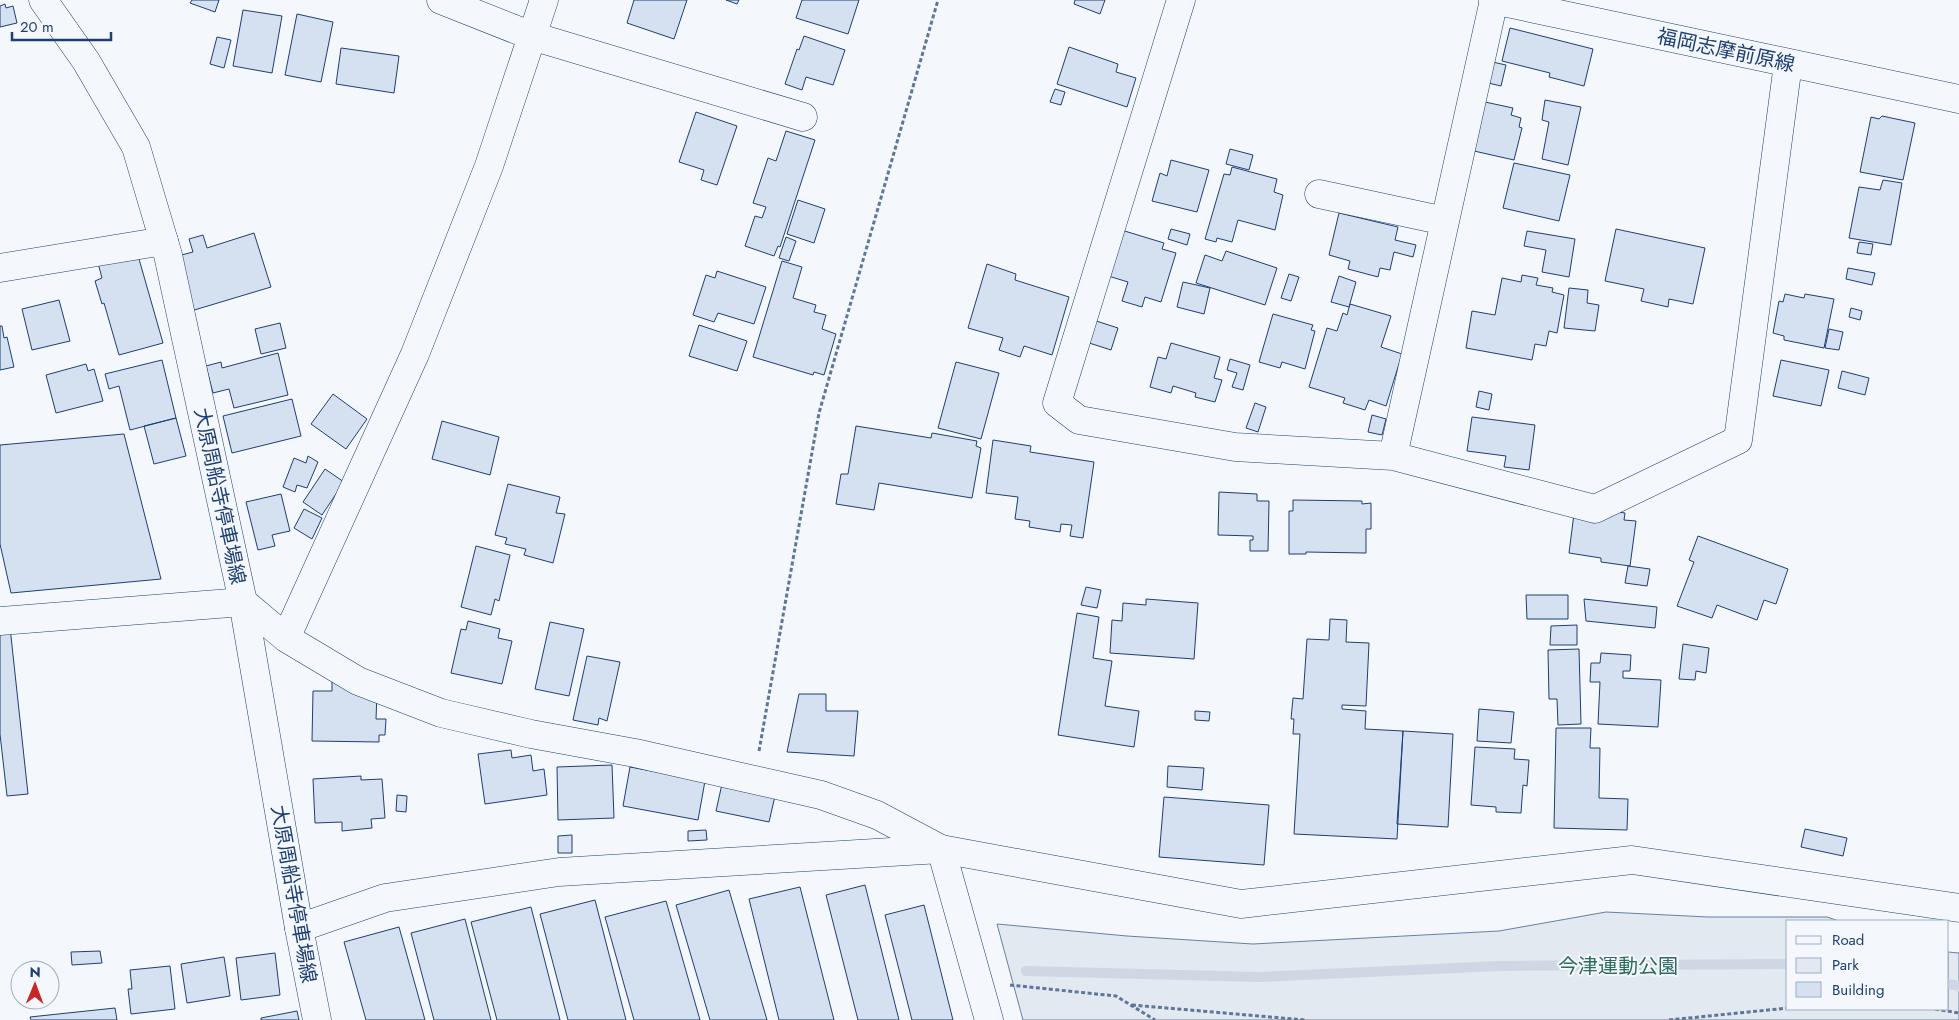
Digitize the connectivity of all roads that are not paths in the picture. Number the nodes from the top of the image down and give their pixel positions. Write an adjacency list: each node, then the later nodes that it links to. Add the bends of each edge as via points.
1 (43, 0): 13 (street, 大原周船寺停車場線, via 86,61 136,147)
2 (441, 0): 7 (street)
3 (544, 0): 7 (street)
4 (1181, 0): 15 (street, via 1056,403 1079,420 1235,447)
5 (1494, 0): 6 (street, 福岡志摩前原線); 12 (street)
6 (1558, 7): 8 (street, 福岡志摩前原線)
7 (532, 36): 10 (street); 18 (street, via 488,166 415,354)
8 (1788, 64): 9 (street, 福岡志摩前原線); 15 (street, via 1738,440 1595,509)
9 (1959, 99)
10 (803, 117)
11 (1319, 194): 12 (street)
12 (1445, 221): 15 (street)
13 (164, 241): 14 (street); 16 (street, 大原周船寺停車場線)
14 (0, 268)
15 (1393, 456)
16 (243, 602): 17 (street); 18 (street); 21 (street, 大原周船寺停車場線)
17 (0, 621)
18 (286, 638): 19 (street, via 358,680 441,713 821,795 878,815)
19 (941, 849): 20 (street, via 1241,904 1632,860); 21 (street, via 559,872 385,898); 23 (street)
20 (1959, 908)
21 (299, 928): 22 (street, 大原周船寺停車場線)
22 (317, 1020)
23 (989, 1020)

